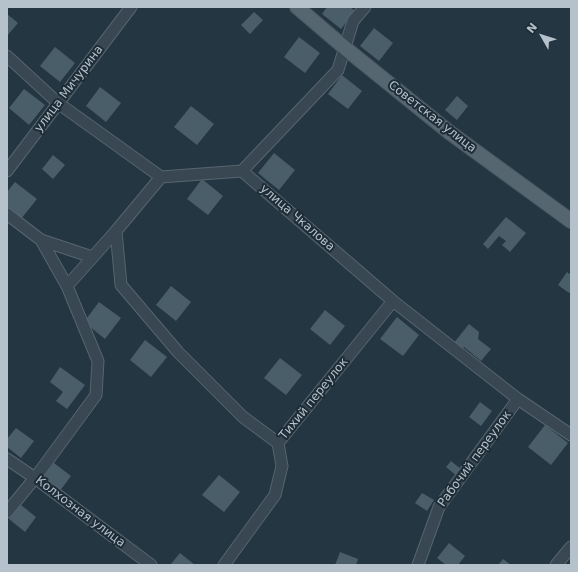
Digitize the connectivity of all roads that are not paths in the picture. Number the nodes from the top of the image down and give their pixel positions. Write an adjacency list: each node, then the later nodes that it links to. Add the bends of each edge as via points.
1 (131, 7): 6 (street, улица Мичурина)
2 (297, 7): 4 (main road, Советская улица)
3 (365, 7): 4 (street, via 353,21)
4 (345, 48): 8 (street, via 338,70); 11 (main road, Советская улица, via 449,132)
5 (7, 56): 6 (street)
6 (58, 103): 7 (street, улица Мичурина); 9 (street)
7 (7, 171)
8 (242, 171): 9 (street); 16 (street, улица Чкалова)
9 (161, 177): 12 (street)
10 (7, 214): 13 (street)
11 (571, 221)
12 (116, 231): 14 (street); 19 (street, via 121,285 178,352 243,417)
13 (41, 240): 14 (street); 15 (street)
14 (92, 257): 15 (street)
15 (68, 286): 21 (street, via 98,361 96,395)
16 (393, 301): 17 (street, улица Чкалова); 19 (street, Тихий переулок)
17 (518, 398): 18 (street, улица Чкалова); 26 (street, Рабочий переулок, via 439,507)
18 (571, 435)
19 (278, 443): 25 (street, Тихий переулок, via 282,466 275,495)
20 (7, 460): 21 (street, Колхозная улица)
21 (35, 478): 22 (street); 24 (street, Колхозная улица)
22 (7, 512)
23 (571, 547): 27 (street)
24 (151, 565)
25 (224, 565)
26 (419, 565)
27 (556, 565)

